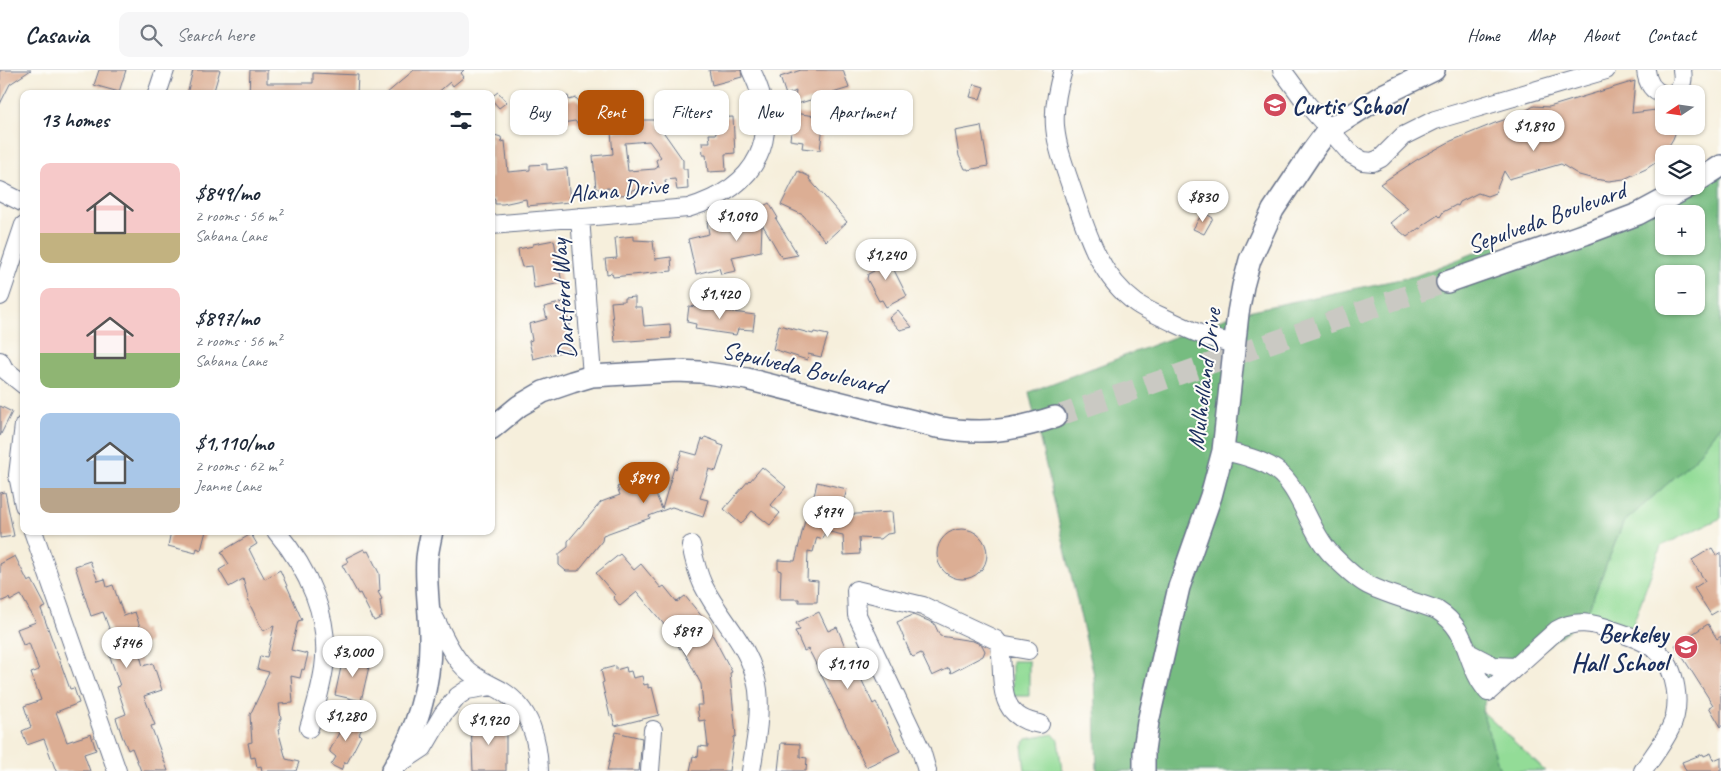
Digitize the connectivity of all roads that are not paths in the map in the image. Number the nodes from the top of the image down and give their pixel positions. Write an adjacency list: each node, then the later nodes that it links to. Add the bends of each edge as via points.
1 (165, 70): 10 (street)
2 (751, 70): 18 (street, Alana Drive, via 763,101 764,139 761,154 754,165 730,191 688,208)
3 (1063, 70): 23 (street, via 1054,104 1056,140 1090,240 1107,274 1120,289 1146,308 1202,336)
4 (1434, 70): 12 (main road, Mulholland Drive, via 1385,94)
5 (1606, 70): 12 (street, via 1435,120 1402,136 1373,162 1355,157)
6 (1646, 70): 11 (street)
7 (1682, 70): 9 (street)
8 (1285, 71): 12 (street)
9 (1681, 85)
10 (158, 90)
11 (1655, 90)
12 (1328, 130): 23 (main road, Mulholland Drive, via 1286,189 1260,235 1243,286)
13 (1721, 166): 14 (main road)
14 (1705, 176)
15 (0, 191): 17 (street)
16 (1675, 195): 21 (main road, Sepulveda Boulevard, via 1621,221)
17 (20, 201)
18 (580, 217): 19 (street, Alana Drive); 25 (street, Dartford Way)
19 (495, 225)
20 (20, 237): 22 (street)
21 (1447, 282)
22 (0, 296)
23 (1234, 343): 29 (main road, Mulholland Drive)
24 (0, 361): 26 (street, via 4,369)
25 (592, 376): 27 (main road, Sepulveda Boulevard, via 676,371 724,374 958,431 994,431); 28 (main road, Sepulveda Boulevard, via 543,392)
26 (20, 382)
27 (1055, 417)
28 (495, 426)
29 (1223, 451): 37 (street, via 1252,457 1277,471 1295,491 1316,535 1339,562 1367,585 1447,616); 49 (main road, Mulholland Drive, via 1177,596 1148,722)
30 (34, 535): 44 (street)
31 (279, 535): 41 (street, via 302,565 322,618 324,668)
32 (431, 535): 34 (main road, via 427,558)
33 (692, 545): 47 (street, via 696,569 704,587 741,642 754,673 758,719)
34 (429, 607): 39 (street, via 461,664); 43 (main road, via 429,672 424,696 412,734)
35 (1000, 645): 36 (street); 40 (street, via 1004,696 1013,712); 48 (street, via 986,635 923,606 856,590 857,615 921,750)
36 (1028, 650)
37 (1469, 652): 38 (street, via 1494,666); 38 (street, via 1479,679 1488,692)
38 (1516, 667): 50 (street, via 1557,630 1574,623 1600,626 1629,635 1658,652 1674,682 1676,711 1670,730)
39 (491, 686): 43 (street, via 467,690 458,696 423,748); 45 (street, via 518,705 531,724)
40 (1040, 724)
41 (309, 728)
42 (654, 730): 46 (street)
43 (393, 769)
44 (117, 771)
45 (539, 771)
46 (650, 771)
47 (751, 771)
48 (927, 771)
49 (1144, 771)
50 (1643, 771)

